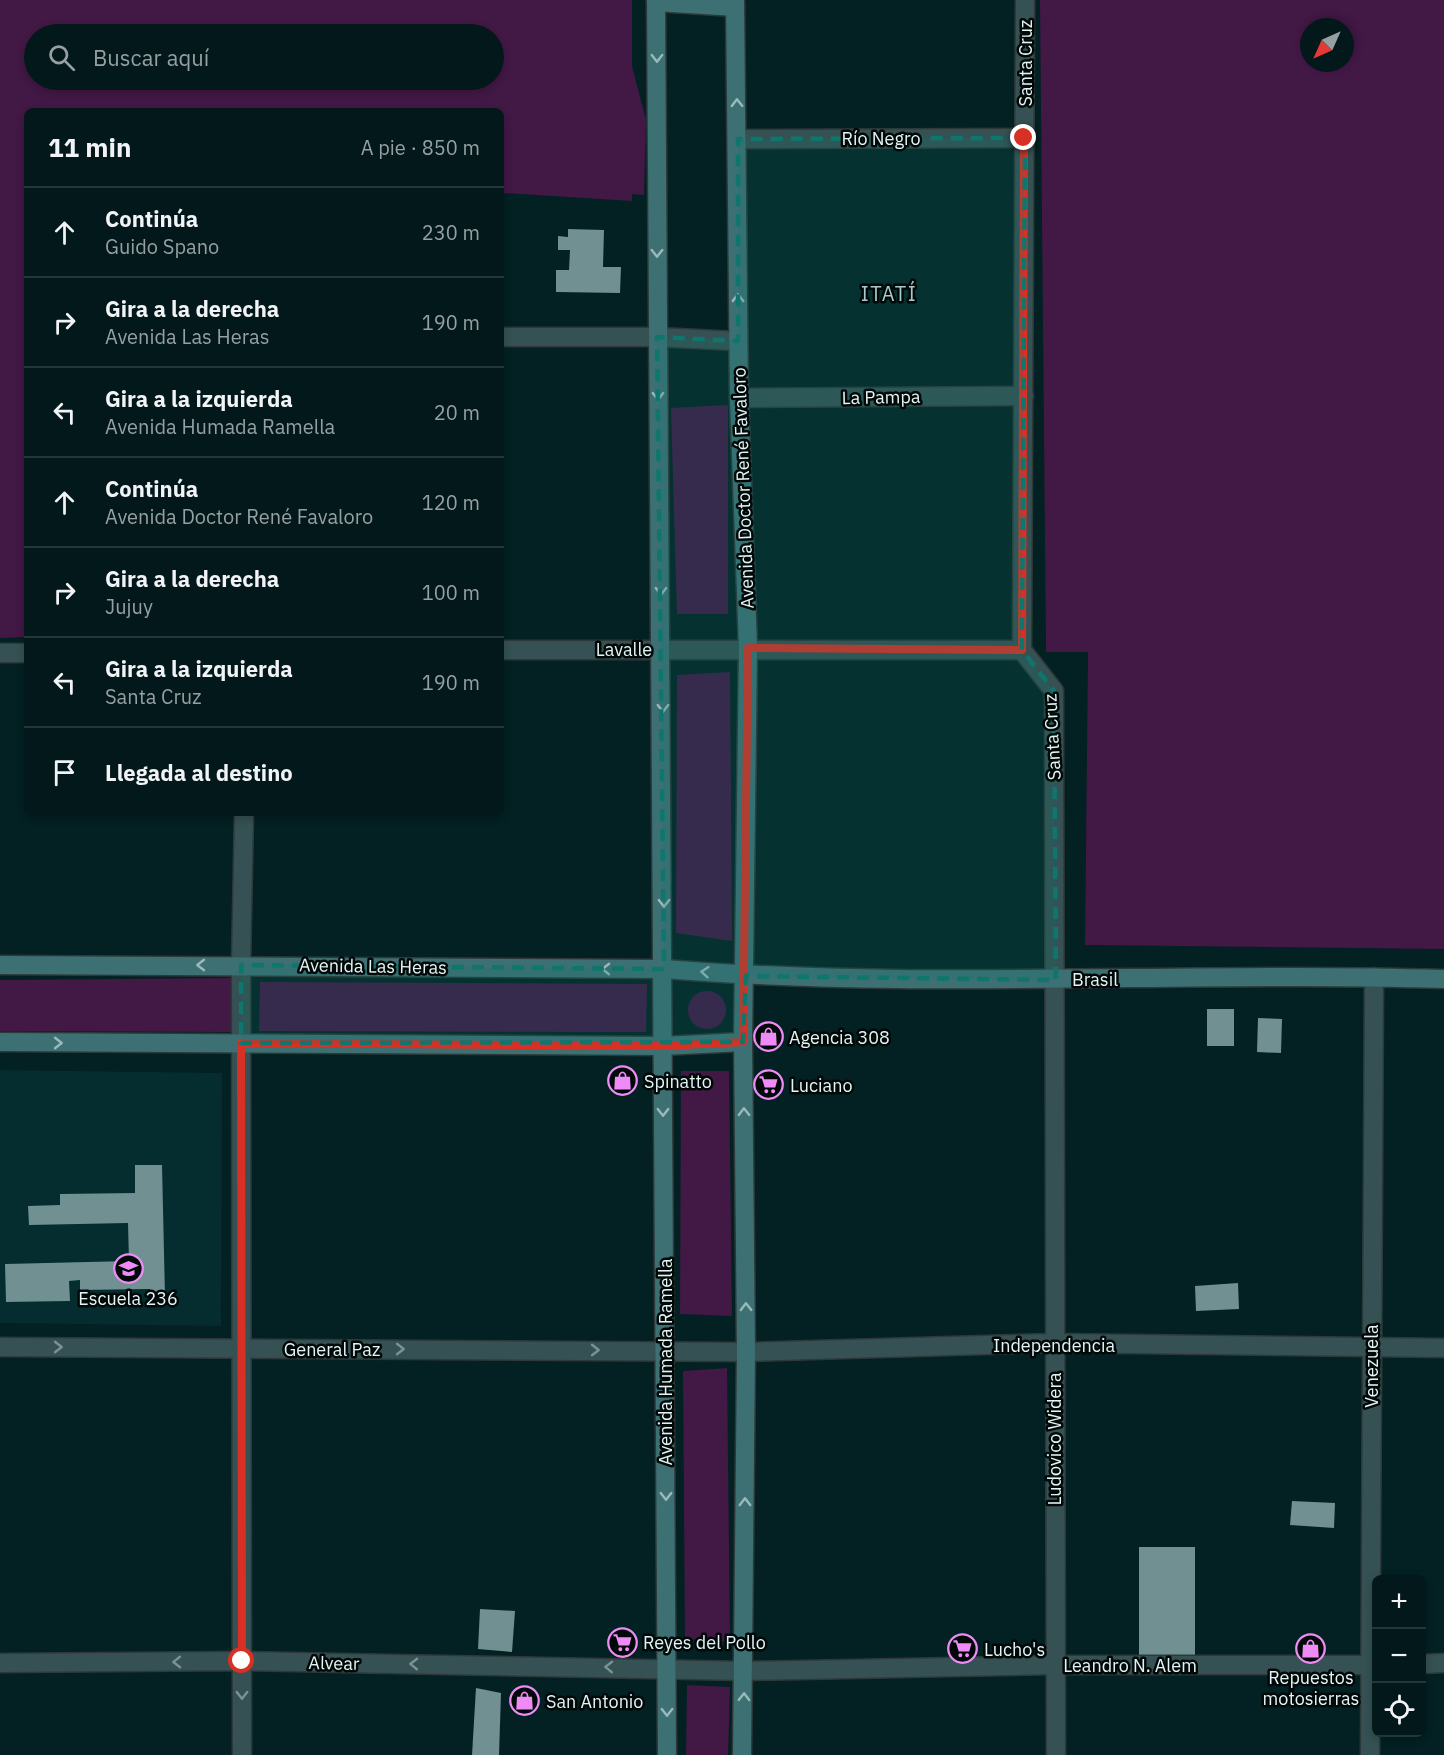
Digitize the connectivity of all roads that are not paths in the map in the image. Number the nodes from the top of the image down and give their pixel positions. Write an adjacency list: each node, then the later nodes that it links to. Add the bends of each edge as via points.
1 (1025, 0): 4 (street, Santa Cruz)
2 (657, 1): 3 (main road); 7 (main road, one-way to 7)
3 (735, 3): 5 (main road, Avenida Doctor René Favaloro, one-way to 3)
4 (1024, 138): 5 (street, Río Negro); 9 (street, Santa Cruz)
5 (738, 139): 8 (main road, Avenida Doctor René Favaloro, one-way to 5)
6 (504, 337): 7 (street)
7 (657, 337): 8 (street); 12 (main road, one-way to 12)
8 (738, 341): 10 (main road, Avenida Doctor René Favaloro)
9 (1024, 396): 10 (street, La Pampa); 14 (street, Santa Cruz)
10 (739, 398): 11 (main road, Avenida Doctor René Favaloro)
11 (748, 648): 12 (street, Lavalle); 14 (street, Lavalle); 21 (main road, Avenida Doctor René Favaloro)
12 (662, 649): 13 (street, Lavalle); 20 (main road, one-way to 20)
13 (504, 650)
14 (1022, 650): 24 (street, Santa Cruz, via 1054,691)
15 (0, 653): 16 (street)
16 (24, 653)
17 (244, 816): 19 (street)
18 (0, 965): 19 (main road, Avenida Las Heras, one-way to 18)
19 (241, 965): 20 (main road, Avenida Las Heras, one-way to 19); 27 (street)
20 (664, 969): 21 (main road, Avenida Las Heras, one-way to 20); 28 (main road, Avenida Humada Ramella)
21 (746, 976): 24 (main road, Brasil); 26 (main road)
22 (1374, 977): 23 (main road, Brasil); 24 (main road, Brasil); 32 (street, Venezuela)
23 (1444, 979)
24 (1056, 980): 29 (street, Ludovico Widera)
25 (0, 1042): 27 (main road, one-way to 27)
26 (743, 1042): 28 (main road); 35 (main road, one-way to 26)
27 (241, 1043): 28 (main road); 31 (street)
28 (663, 1046): 34 (main road, Avenida Humada Ramella, one-way to 34)
29 (1054, 1343): 32 (street, Independencia); 35 (street, Independencia); 41 (street, Ludovico Widera)
30 (0, 1347): 31 (street, General Paz, one-way to 31)
31 (241, 1348): 34 (street, General Paz, one-way to 34); 37 (street)
32 (1370, 1348): 33 (street, Independencia); 36 (street, Venezuela)
33 (1444, 1348)
34 (665, 1351): 35 (street, Independencia); 43 (main road, Avenida Humada Ramella, one-way to 43)
35 (746, 1352): 44 (main road, one-way to 35)
36 (1374, 1629)
37 (242, 1661): 38 (street, Alvear, one-way to 38); 43 (street, Alvear, one-way to 37); 46 (street, one-way to 46)
38 (0, 1663)
39 (1444, 1663): 40 (street)
40 (1426, 1664)
41 (1056, 1665): 42 (street, Leandro N. Alem); 44 (street, Leandro N. Alem); 49 (street, Ludovico Widera)
42 (1372, 1665)
43 (667, 1668): 44 (street, Leandro N. Alem); 47 (main road, Avenida Humada Ramella, one-way to 47)
44 (744, 1671): 48 (main road, one-way to 44)
45 (1373, 1683): 50 (street, Venezuela)
46 (242, 1755)
47 (667, 1755)
48 (742, 1755)
49 (1056, 1755)
50 (1370, 1755)

